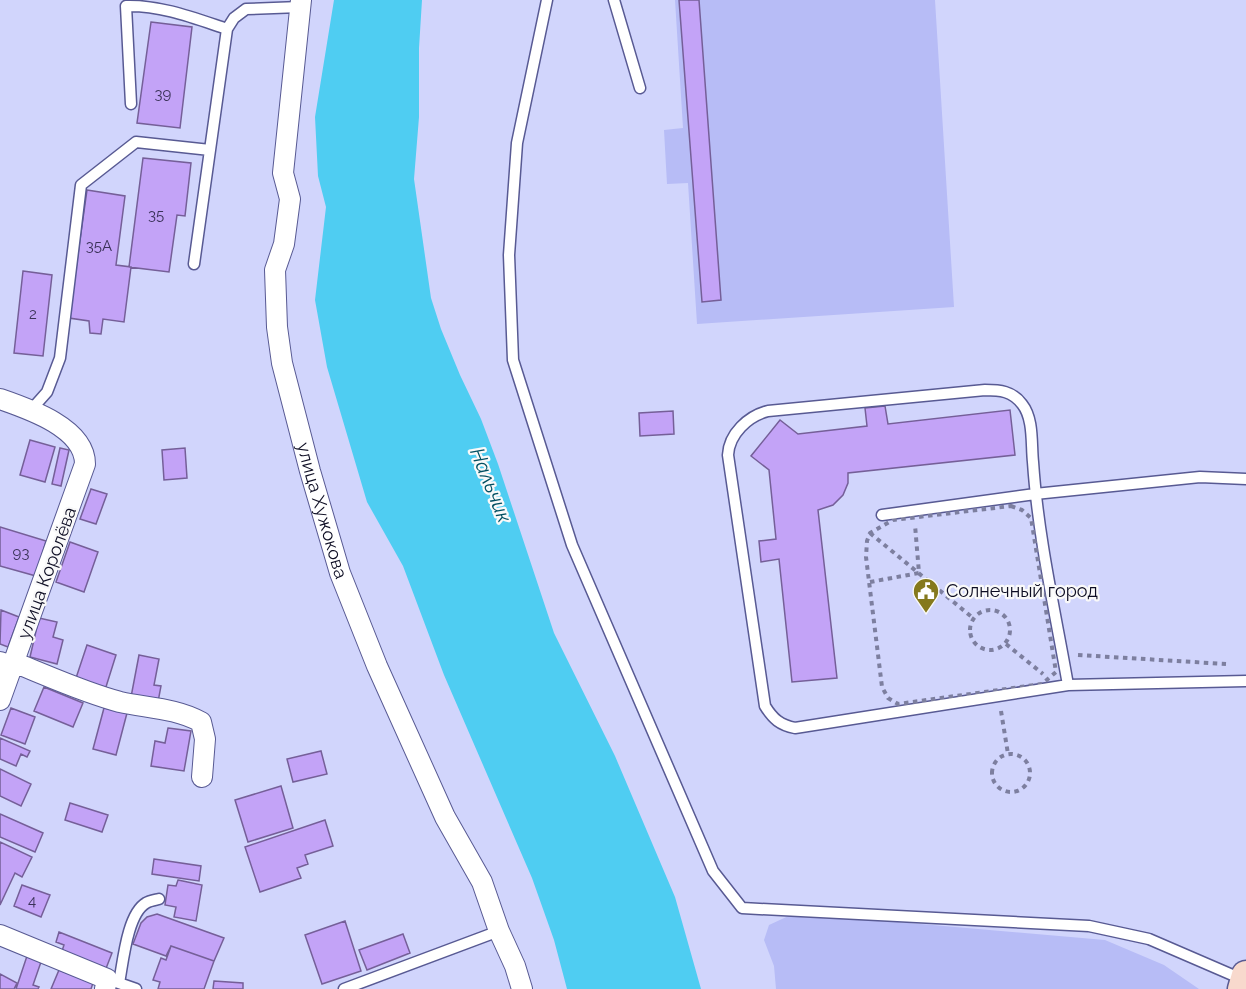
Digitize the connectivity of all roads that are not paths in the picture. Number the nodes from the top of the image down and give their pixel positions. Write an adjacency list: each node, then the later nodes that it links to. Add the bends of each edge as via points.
1 (547, 0): 22 (lane, via 517,143 509,255 513,360 572,545 714,871 742,908 1089,926 1149,939)
2 (614, 0): 5 (lane)
3 (301, 3): 4 (lane, via 246,9); 20 (street, улица Хужокова, via 283,173 290,199 284,243 274,270 282,363 340,573 445,817 482,882)
4 (227, 29): 6 (lane, via 145,5 126,6); 7 (lane)
5 (640, 88)
6 (130, 104)
7 (210, 150): 8 (lane); 10 (lane, via 136,142 81,184 60,358 47,392)
8 (194, 264)
9 (0, 399): 10 (street)
10 (31, 410): 14 (street, улица Королёва, via 59,425 81,445 85,464)
11 (1246, 479): 12 (lane, via 1200,477)
12 (1035, 494): 13 (lane); 16 (lane, via 1060,668); 16 (lane, via 1029,418 1022,404 1002,390 768,411 747,422 728,447 765,706 783,726 795,728)
13 (882, 515)
14 (7, 664): 17 (street, улица Королёва); 18 (street, via 23,666 86,692 188,715 201,722 205,740)
15 (1246, 681): 16 (lane)
16 (1068, 685)
17 (0, 700)
18 (202, 777)
19 (159, 899): 23 (lane, via 145,903 135,915)
20 (499, 931): 25 (lane); 26 (street, улица Хужокова)
21 (0, 935): 23 (street)
22 (1244, 981)
23 (111, 984): 24 (lane)
24 (136, 989)
25 (344, 989)
26 (522, 989)

